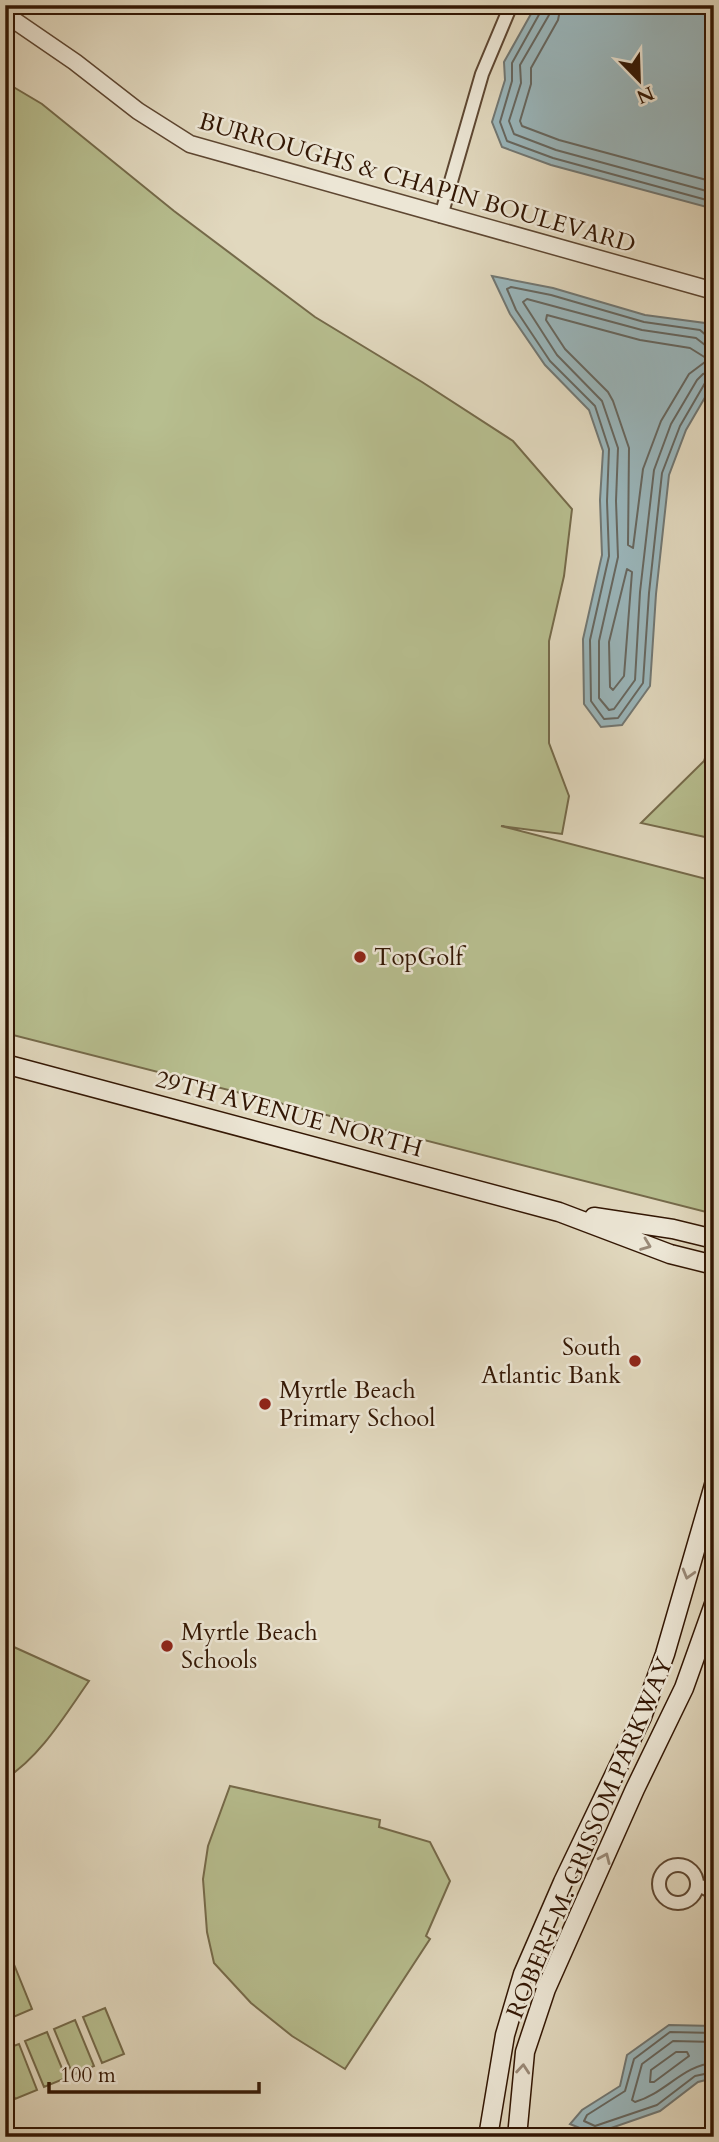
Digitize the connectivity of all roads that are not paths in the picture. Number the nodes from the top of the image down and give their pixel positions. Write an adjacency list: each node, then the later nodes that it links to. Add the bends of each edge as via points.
1 (511, 5): 3 (street, via 482,74)
2 (9, 18): 3 (street, BURROUGHS & CHAPIN BOULEVARD, via 190,144)
3 (441, 216): 4 (street, BURROUGHS & CHAPIN BOULEVARD)
4 (714, 291)
5 (5, 1063): 6 (main road, 29TH AVENUE NORTH)
6 (559, 1212): 7 (main road, 29TH AVENUE NORTH); 8 (main road, 29TH AVENUE NORTH, one-way to 8, via 670,1254)
7 (714, 1239)
8 (714, 1265)
9 (714, 1485): 13 (main road, ROBERT M. GRISSOM PARKWAY, one-way to 13, via 642,1717 523,1974 505,2035)
10 (714, 1604): 14 (main road, ROBERT M. GRISSOM PARKWAY, one-way to 10, via 525,2052 546,1989 684,1688)
11 (697, 1884): 12 (street)
12 (714, 1893)
13 (488, 2137)
14 (517, 2137)

